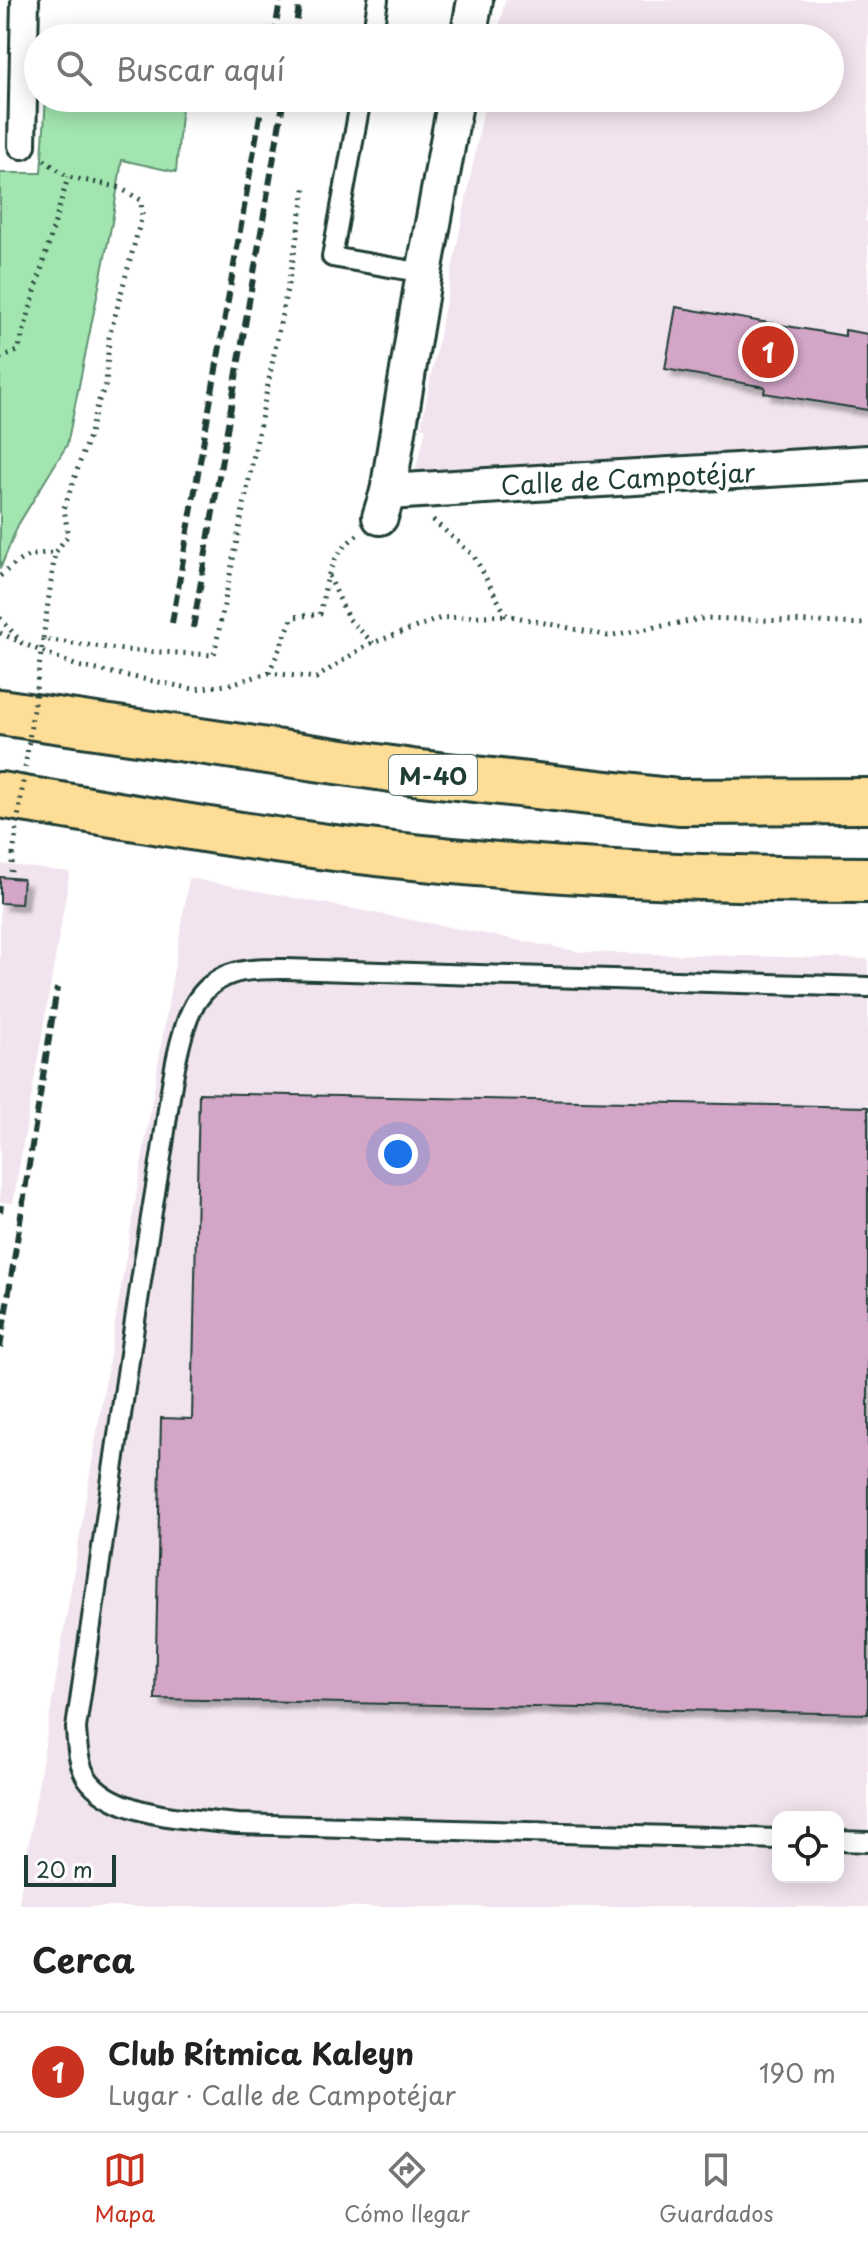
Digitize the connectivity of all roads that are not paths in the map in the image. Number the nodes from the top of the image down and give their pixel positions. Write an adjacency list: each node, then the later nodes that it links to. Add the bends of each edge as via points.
1 (25, 0): 4 (street)
2 (378, 0): 5 (lane)
3 (475, 0): 6 (street)
4 (25, 24)
5 (374, 24)
6 (471, 24)
7 (24, 48): 10 (street)
8 (358, 112): 11 (lane, via 332,257)
9 (453, 112): 11 (street)
10 (22, 145)
11 (424, 273): 12 (street, Calle de Campotéjar, via 384,505)
12 (868, 463)
13 (0, 712): 15 (highway, M-40, via 412,772 679,802)
14 (0, 795): 16 (highway, via 277,840 537,868)
15 (868, 801)
16 (868, 880)
17 (868, 987): 18 (lane, via 285,969 233,972 209,986 192,1008 178,1056 76,1728 78,1756 89,1781 113,1799 143,1811 238,1824)
18 (772, 1839)
19 (844, 1841): 20 (lane)
20 (868, 1842)

